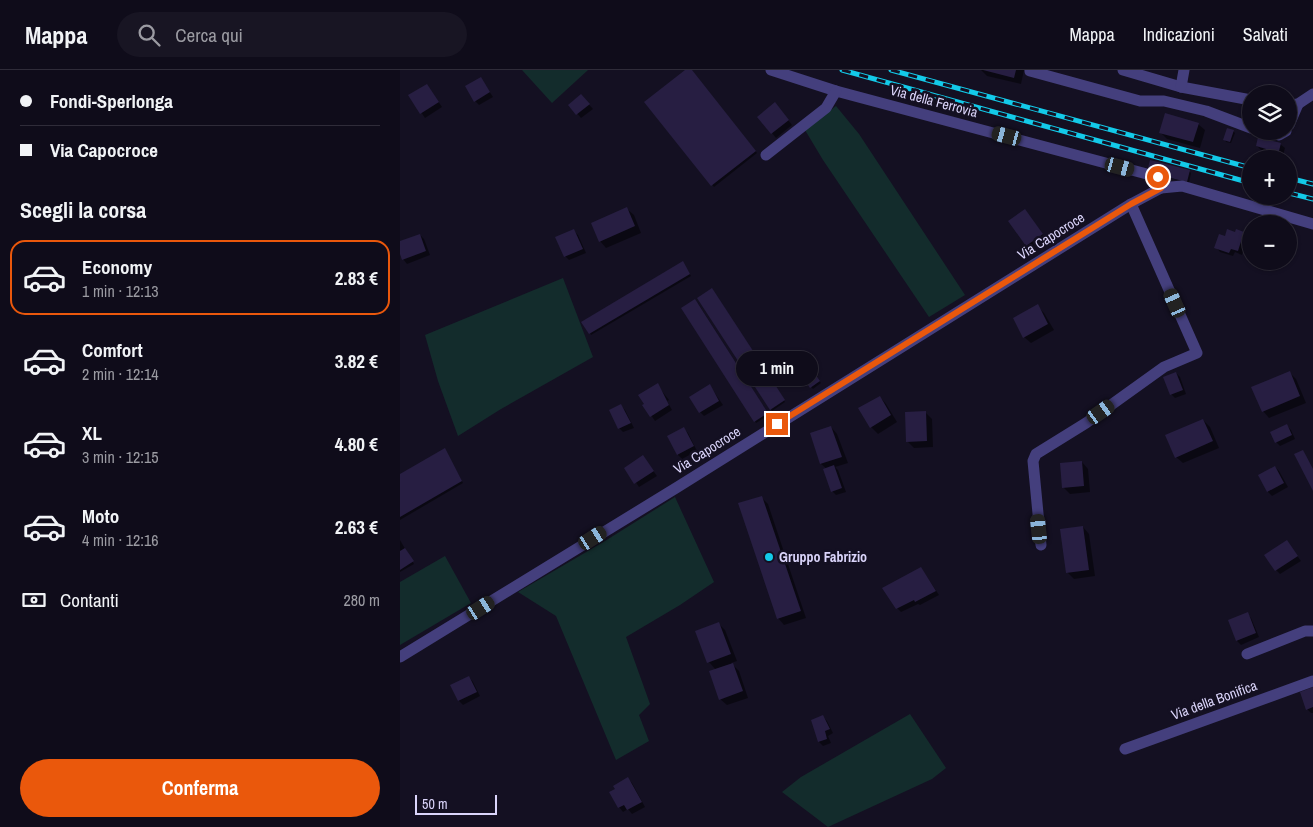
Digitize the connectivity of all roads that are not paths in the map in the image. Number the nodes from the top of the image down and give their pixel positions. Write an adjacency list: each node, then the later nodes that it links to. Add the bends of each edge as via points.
1 (771, 70): 7 (street, Via della Ferrovia)
2 (1030, 70): 11 (street, via 1140,101)
3 (1123, 70): 5 (street)
4 (1184, 70): 6 (street)
5 (1164, 81): 6 (street); 11 (street)
6 (1181, 87): 9 (street)
7 (836, 91): 15 (street, via 826,108); 16 (street, Via della Ferrovia, via 1158,177)
8 (1313, 94): 12 (street)
9 (1221, 95): 10 (street); 13 (street)
10 (1242, 98)
11 (1160, 100): 13 (street)
12 (1297, 102)
13 (1216, 115): 14 (street)
14 (1242, 125)
15 (766, 156)
16 (1161, 188): 17 (street, Via Capocroce); 18 (street, via 1182,186)
17 (1131, 204): 19 (street, via 1197,353 1164,367 1036,454 1033,461); 22 (street, Via Capocroce)
18 (1313, 224)
19 (1041, 545)
20 (1313, 631): 21 (street, via 1305,631)
21 (1247, 654)
22 (400, 657)
23 (1313, 681): 24 (street, Via della Bonifica)
24 (1124, 749)

